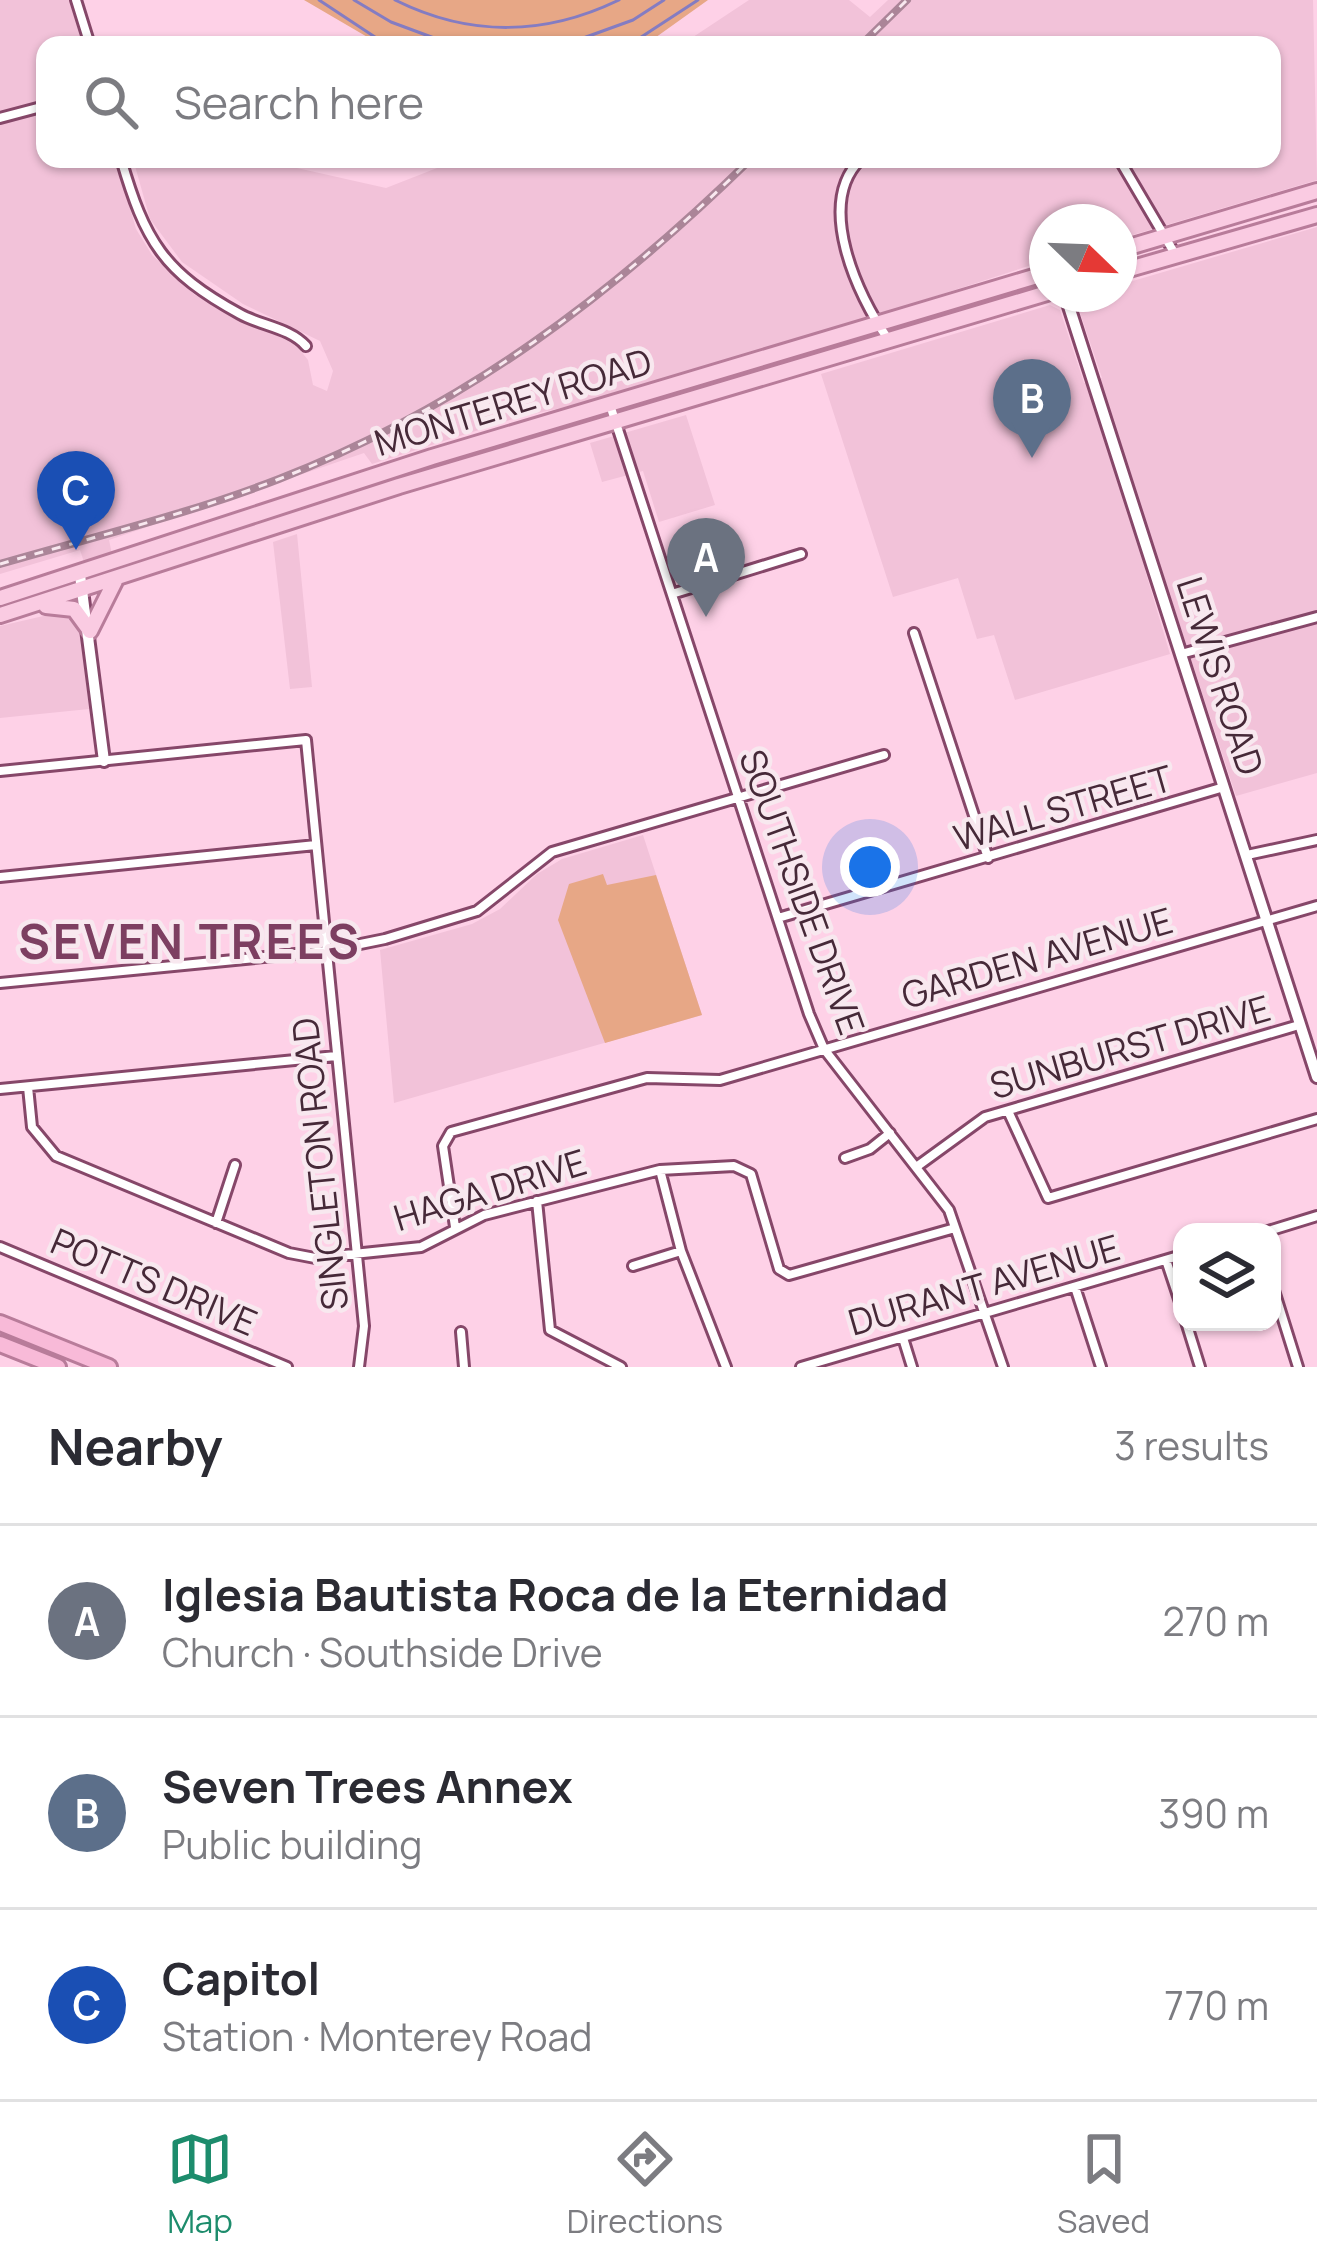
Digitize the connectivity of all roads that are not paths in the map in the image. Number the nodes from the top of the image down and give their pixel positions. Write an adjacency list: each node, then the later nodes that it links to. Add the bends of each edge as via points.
1 (76, 0): 2 (street)
2 (87, 36)
3 (36, 108): 4 (street)
4 (0, 118)
5 (124, 168): 19 (street, via 141,227 163,256 243,316)
6 (854, 168): 17 (street, via 839,207)
7 (1124, 168): 10 (street)
8 (1317, 191): 10 (main road)
9 (1317, 215): 12 (main road)
10 (1163, 236): 11 (main road); 12 (street)
11 (1137, 244)
12 (1176, 256): 13 (main road)
13 (1137, 267)
14 (1029, 279): 17 (main road, MONTEREY ROAD)
15 (1029, 298): 18 (main road, MONTEREY ROAD)
16 (1071, 312): 34 (street, LEWIS ROAD)
17 (878, 324): 18 (street); 20 (main road, MONTEREY ROAD)
18 (888, 339): 21 (main road, MONTEREY ROAD)
19 (306, 346)
20 (609, 404): 21 (street, SOUTHSIDE DRIVE); 22 (main road, MONTEREY ROAD)
21 (615, 422): 23 (main road, MONTEREY ROAD); 27 (street, SOUTHSIDE DRIVE)
22 (363, 480): 23 (main road); 26 (main road, MONTEREY ROAD)
23 (369, 496): 25 (main road, MONTEREY ROAD)
24 (800, 554): 27 (street)
25 (115, 581): 26 (main road, MONTEREY ROAD); 32 (main road)
26 (82, 582): 28 (main road, MONTEREY ROAD); 29 (main road, MONTEREY ROAD); 32 (street)
27 (675, 593): 39 (street, SOUTHSIDE DRIVE)
28 (0, 598)
29 (34, 605): 30 (main road, MONTEREY ROAD); 32 (main road, via 74,609)
30 (0, 615)
31 (1317, 616): 34 (street)
32 (90, 631): 36 (street)
33 (914, 633): 43 (street)
34 (1181, 654): 38 (street, LEWIS ROAD)
35 (884, 755): 39 (street)
36 (104, 761): 37 (street); 41 (street, SINGLETON ROAD, via 306,740)
37 (0, 771)
38 (1224, 787): 42 (street, LEWIS ROAD); 43 (street, WALL STREET)
39 (738, 798): 46 (street, SOUTHSIDE DRIVE); 48 (street, via 552,852 470,914)
40 (1317, 840): 42 (street)
41 (316, 845): 44 (street); 48 (street, SINGLETON ROAD)
42 (1247, 855): 47 (street, LEWIS ROAD)
43 (988, 858): 46 (street, WALL STREET)
44 (0, 878)
45 (1317, 906): 47 (street, GARDEN AVENUE)
46 (778, 918): 51 (street, SOUTHSIDE DRIVE)
47 (1269, 919): 50 (street, LEWIS ROAD); 51 (street, GARDEN AVENUE)
48 (326, 951): 49 (street); 52 (street, SINGLETON ROAD)
49 (0, 983)
50 (1299, 1025): 53 (street, LEWIS ROAD); 56 (street, SUNBURST DRIVE)
51 (824, 1048): 58 (street, SOUTHSIDE DRIVE); 66 (street, GARDEN AVENUE, via 720,1080 646,1078 451,1132 443,1146)
52 (336, 1056): 54 (street); 71 (street, SINGLETON ROAD)
53 (1317, 1077)
54 (28, 1087): 55 (street); 65 (street, HAGA DRIVE, via 32,1127 45,1149)
55 (0, 1089)
56 (1008, 1111): 57 (street, via 1048,1198); 61 (street, SUNBURST DRIVE, via 964,1128)
57 (1317, 1119)
58 (890, 1132): 59 (street); 61 (street, SOUTHSIDE DRIVE)
59 (845, 1158)
60 (235, 1165): 65 (street)
61 (919, 1166): 68 (street, SOUTHSIDE DRIVE)
62 (660, 1170): 63 (street, HAGA DRIVE); 68 (street, HAGA DRIVE, via 744,1166 779,1269 789,1275); 70 (street)
63 (536, 1201): 66 (street, HAGA DRIVE); 90 (street, via 550,1330)
64 (1317, 1216): 67 (street)
65 (216, 1223): 71 (street, HAGA DRIVE, via 303,1257)
66 (455, 1227): 71 (street, HAGA DRIVE, via 421,1246)
67 (1281, 1227)
68 (955, 1228): 77 (street, SOUTHSIDE DRIVE)
69 (0, 1247): 87 (street, POTTS DRIVE)
70 (681, 1251): 74 (street); 91 (street)
71 (357, 1254): 88 (street, SINGLETON ROAD)
72 (1173, 1258): 73 (street, DURANT AVENUE)
73 (1166, 1260): 75 (street); 76 (street, DURANT AVENUE)
74 (633, 1266)
75 (1173, 1281)
76 (1075, 1287): 77 (street, DURANT AVENUE); 95 (street)
77 (984, 1312): 82 (street, DURANT AVENUE); 94 (street, SOUTHSIDE DRIVE)
78 (1281, 1313): 97 (street)
79 (0, 1323): 86 (highway)
80 (1189, 1331): 96 (street)
81 (461, 1332): 89 (street)
82 (903, 1338): 84 (street, DURANT AVENUE); 93 (street)
83 (0, 1344): 85 (highway)
84 (818, 1365): 92 (street, DURANT AVENUE)
85 (58, 1367)
86 (109, 1367)
87 (287, 1367)
88 (359, 1367)
89 (464, 1367)
90 (621, 1367)
91 (726, 1367)
92 (801, 1367)
93 (912, 1367)
94 (1003, 1367)
95 (1101, 1367)
96 (1200, 1367)
97 (1298, 1367)

